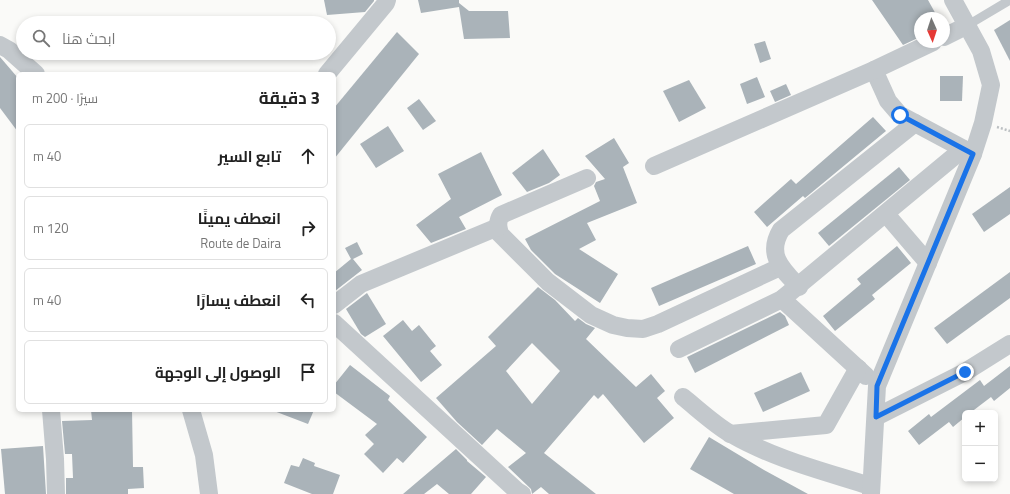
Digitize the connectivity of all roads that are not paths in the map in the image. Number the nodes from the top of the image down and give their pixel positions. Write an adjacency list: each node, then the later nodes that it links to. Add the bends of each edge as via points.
1 (387, 0): 12 (street)
2 (953, 0): 4 (street)
3 (1010, 0): 4 (lane)
4 (968, 25): 5 (street); 14 (street, via 981,51 991,85 983,123)
5 (950, 33)
6 (0, 45): 8 (street)
7 (920, 48): 10 (street)
8 (16, 56)
9 (20, 60): 11 (street)
10 (874, 70): 13 (street, via 888,101 900,115); 15 (street)
11 (34, 72)
12 (329, 72)
13 (916, 123): 14 (street); 20 (street, via 781,230 776,238 775,247)
14 (968, 152): 17 (street); 19 (street)
15 (654, 166)
16 (587, 178): 18 (street, via 501,215)
17 (886, 214): 19 (street); 21 (street)
18 (498, 227): 20 (street, via 500,234 548,282 591,315 627,328 643,329 658,324); 23 (street, via 361,284)
19 (928, 263): 28 (street)
20 (780, 267): 21 (street)
21 (799, 286): 22 (street)
22 (782, 299): 26 (street); 27 (street)
23 (336, 303)
24 (336, 325): 37 (street)
25 (1010, 344): 32 (street, via 965,372)
26 (679, 348)
27 (858, 368): 28 (street); 33 (street, via 826,425)
28 (877, 386): 32 (street)
29 (683, 397): 33 (street)
30 (51, 412): 35 (street)
31 (192, 412): 36 (street, via 204,455)
32 (876, 417): 34 (street)
33 (730, 434): 34 (street, via 787,460)
34 (871, 490)
35 (56, 494)
36 (208, 494)
37 (522, 494)

